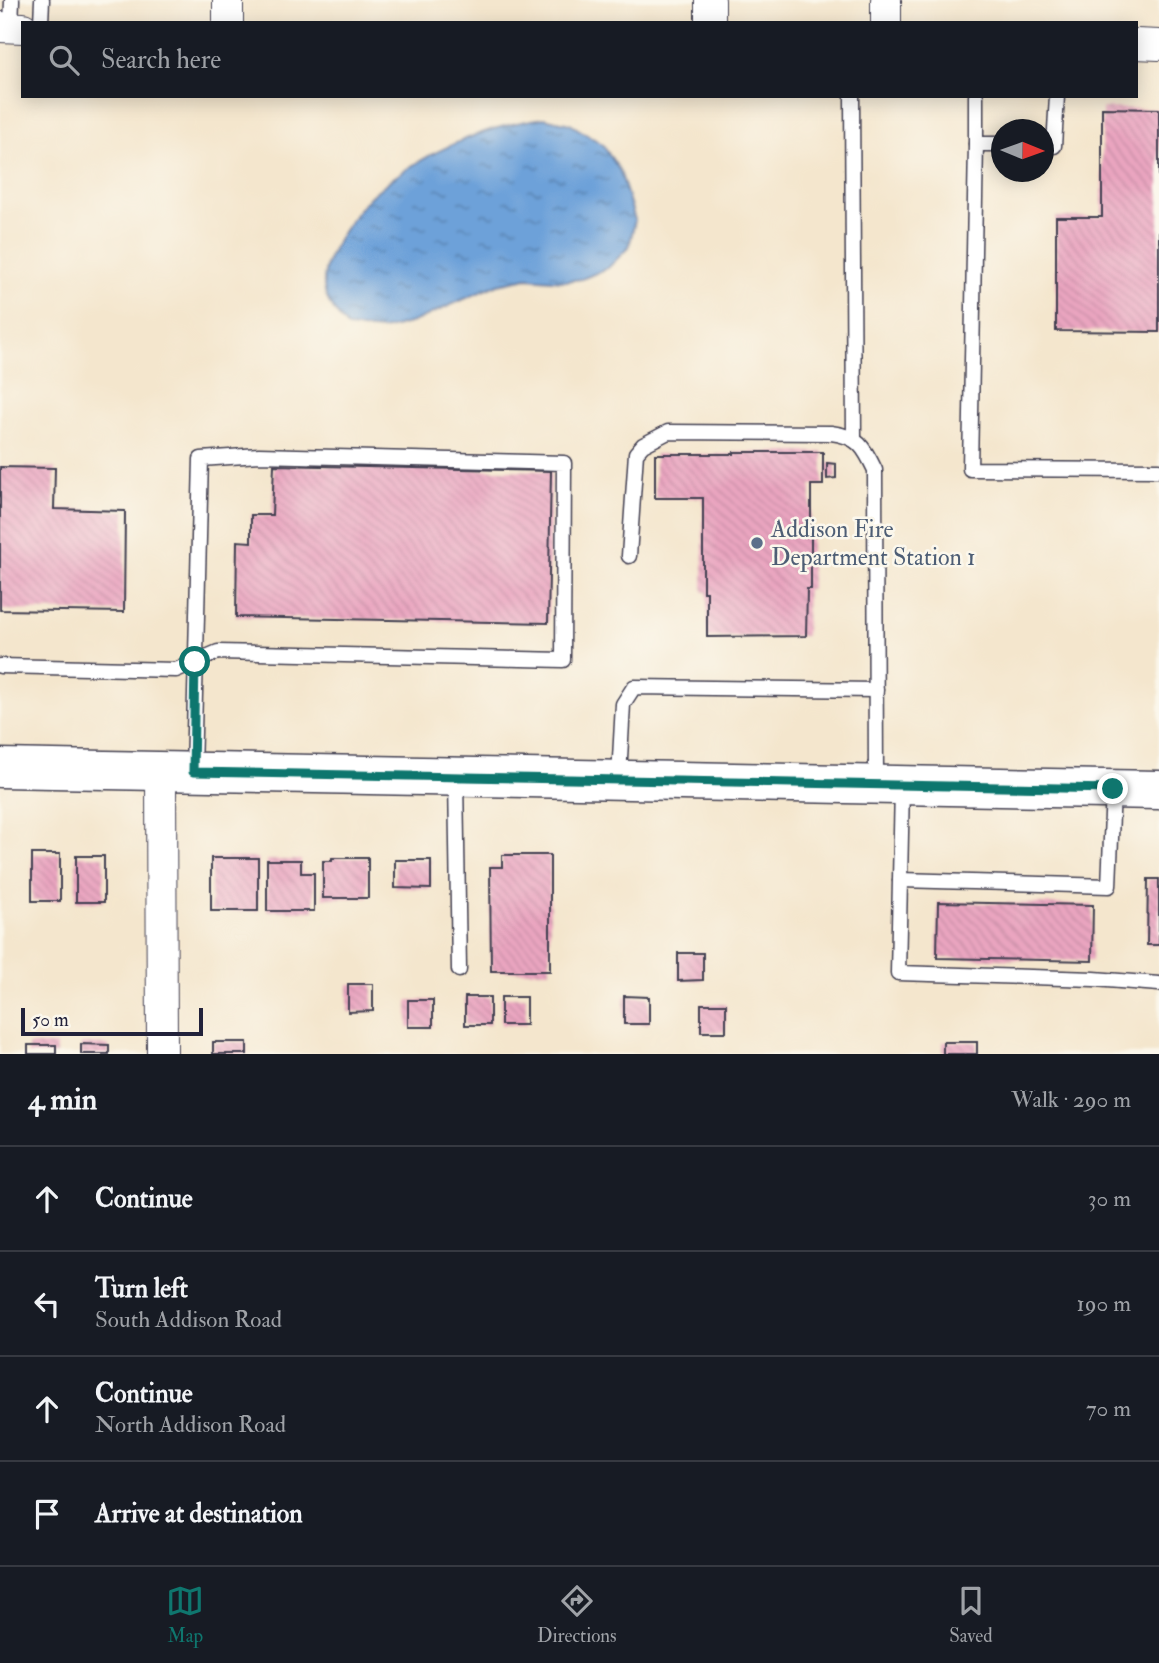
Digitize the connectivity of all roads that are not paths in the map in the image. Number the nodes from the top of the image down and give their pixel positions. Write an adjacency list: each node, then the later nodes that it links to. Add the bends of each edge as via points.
1 (43, 0): 5 (lane)
2 (228, 0): 6 (street)
3 (710, 0): 7 (street)
4 (886, 0): 8 (street)
5 (41, 21)
6 (228, 21)
7 (710, 21)
8 (886, 21)
9 (1138, 44): 10 (street)
10 (1159, 45)
11 (852, 98): 17 (lane)
12 (976, 98): 14 (lane)
13 (1057, 98): 16 (lane)
14 (976, 144): 15 (lane); 18 (lane, via 970,469)
15 (991, 144)
16 (1054, 146)
17 (854, 440): 19 (lane, via 831,433 668,432 643,444 636,453); 22 (lane, via 864,448 874,470)
18 (1159, 470)
19 (629, 556)
20 (195, 662): 20 (lane, via 201,458 259,455 565,463 564,660 218,652); 21 (lane, via 176,670); 24 (lane)
21 (0, 666)
22 (876, 691): 26 (lane, via 634,687 623,704); 27 (lane)
23 (0, 768): 24 (street)
24 (177, 771): 25 (street); 33 (street)
25 (456, 776): 26 (street); 31 (lane)
26 (619, 780): 27 (street)
27 (889, 785): 28 (street); 30 (lane)
28 (1113, 789): 29 (street); 30 (lane, via 1110,886)
29 (1159, 790)
30 (900, 880): 32 (lane, via 898,974)
31 (459, 970)
32 (1159, 984)
33 (162, 1054)

